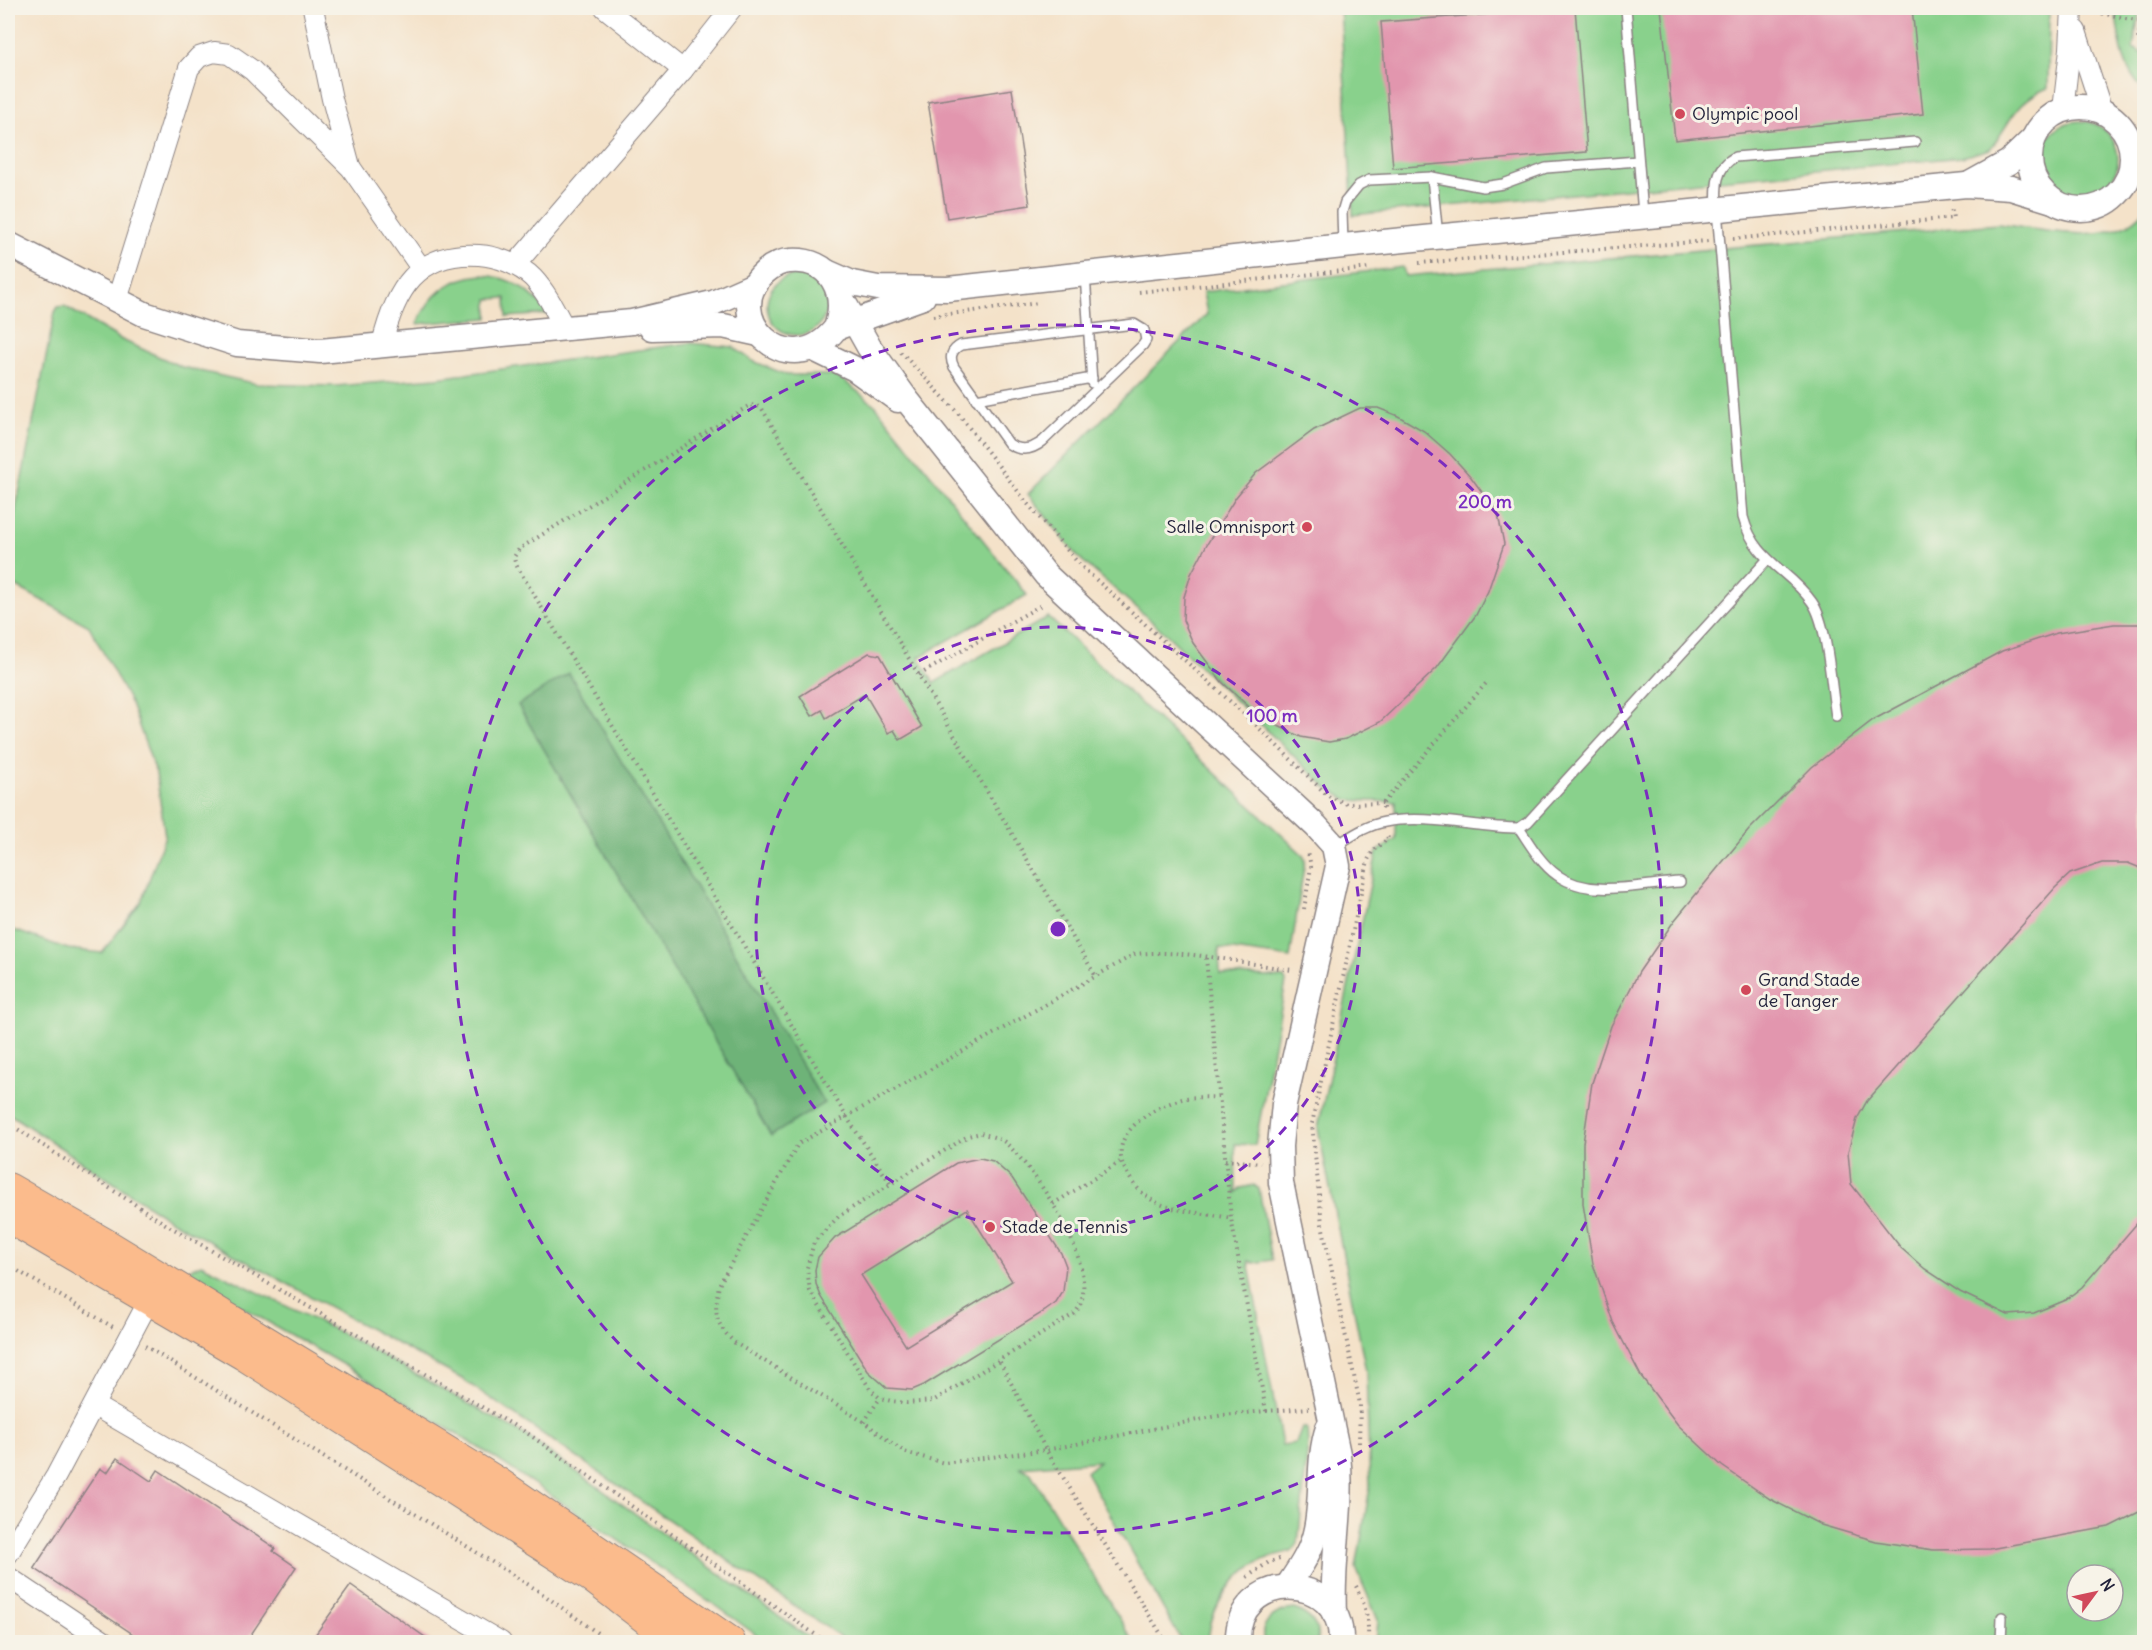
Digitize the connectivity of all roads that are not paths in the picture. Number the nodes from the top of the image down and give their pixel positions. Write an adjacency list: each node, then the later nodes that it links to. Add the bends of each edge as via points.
1 (313, 8): 13 (street)
2 (605, 8): 6 (street)
3 (732, 8): 6 (street)
4 (1626, 8): 12 (lane)
5 (2072, 11): 7 (street); 8 (street)
6 (682, 70): 23 (street)
7 (2062, 110): 8 (street, via 2075,107); 9 (street, via 2050,117)
8 (2102, 111): 10 (street)
9 (2033, 139): 16 (street, via 1996,171); 17 (street, via 2031,167 2043,192)
10 (2136, 139): 14 (street, via 2131,165)
11 (1915, 141): 18 (lane, via 1736,157 1719,172)
12 (1638, 161): 15 (lane, via 1546,168 1484,187); 19 (lane)
13 (351, 168): 24 (street); 29 (street, via 252,70 230,54 214,52 199,57 189,68)
14 (2136, 176): 17 (street, via 2098,206 2077,208)
15 (1432, 177): 20 (lane); 22 (lane, via 1379,179 1359,185 1342,212)
16 (1957, 187): 17 (street, via 2011,188); 18 (street)
17 (2053, 201)
18 (1717, 210): 19 (street); 41 (lane, via 1743,517 1751,541)
19 (1643, 218): 20 (street)
20 (1438, 239): 22 (street)
21 (8, 244): 29 (street)
22 (1343, 246): 27 (street)
23 (514, 265): 24 (street, via 487,255 459,254); 32 (street, via 532,278 550,300)
24 (421, 268): 35 (street, via 390,310)
25 (827, 272): 26 (street, via 800,260 785,261 771,267); 28 (street, via 852,283 878,288); 31 (street, via 842,298)
26 (756, 284): 30 (street, via 713,303); 34 (street, via 750,305)
27 (1085, 286): 28 (street); 33 (lane)
28 (948, 290): 31 (street)
29 (117, 300): 35 (street, via 144,314 237,344 320,351)
30 (632, 322): 32 (street); 34 (street, via 663,328 740,328)
31 (845, 324): 36 (street); 40 (street)
32 (565, 329): 35 (street)
33 (1088, 330): 37 (lane); 38 (lane, via 1134,324 1146,335 1143,345); 39 (lane, via 957,347 951,355 952,363)
34 (759, 334): 36 (street, via 784,350)
35 (382, 344)
36 (814, 349): 40 (street, via 874,382)
37 (1092, 378): 38 (lane); 39 (lane)
38 (1093, 391): 39 (lane, via 1030,449 1009,444)
39 (976, 399)
40 (927, 425): 44 (street, via 1051,581)
41 (1767, 560): 42 (lane, via 1805,594 1818,612); 43 (lane)
42 (1836, 716)
43 (1519, 828): 44 (lane, via 1418,820 1385,822); 45 (lane, via 1548,867 1578,885 1599,888)
44 (1334, 846): 50 (street, via 1338,866 1284,1104 1280,1146 1281,1183 1322,1369)
45 (1680, 882)
46 (8, 1189): 48 (highway)
47 (8, 1216): 48 (highway)
48 (155, 1290): 49 (street); 58 (highway, via 244,1354 594,1577); 59 (highway, via 497,1484)
49 (95, 1406): 51 (street); 57 (street)
50 (1320, 1420): 53 (street, via 1323,1448 1316,1529 1305,1558); 54 (street, via 1336,1440 1340,1471 1333,1564)
51 (8, 1554)
52 (8, 1577): 56 (street)
53 (1287, 1587): 54 (street, via 1319,1596); 60 (street, via 1251,1603 1239,1627)
54 (1334, 1613): 61 (street)
55 (2002, 1617): 62 (lane)
56 (105, 1642)
57 (501, 1642)
58 (678, 1642)
59 (729, 1642)
60 (1238, 1642)
61 (1341, 1642)
62 (2001, 1642)

